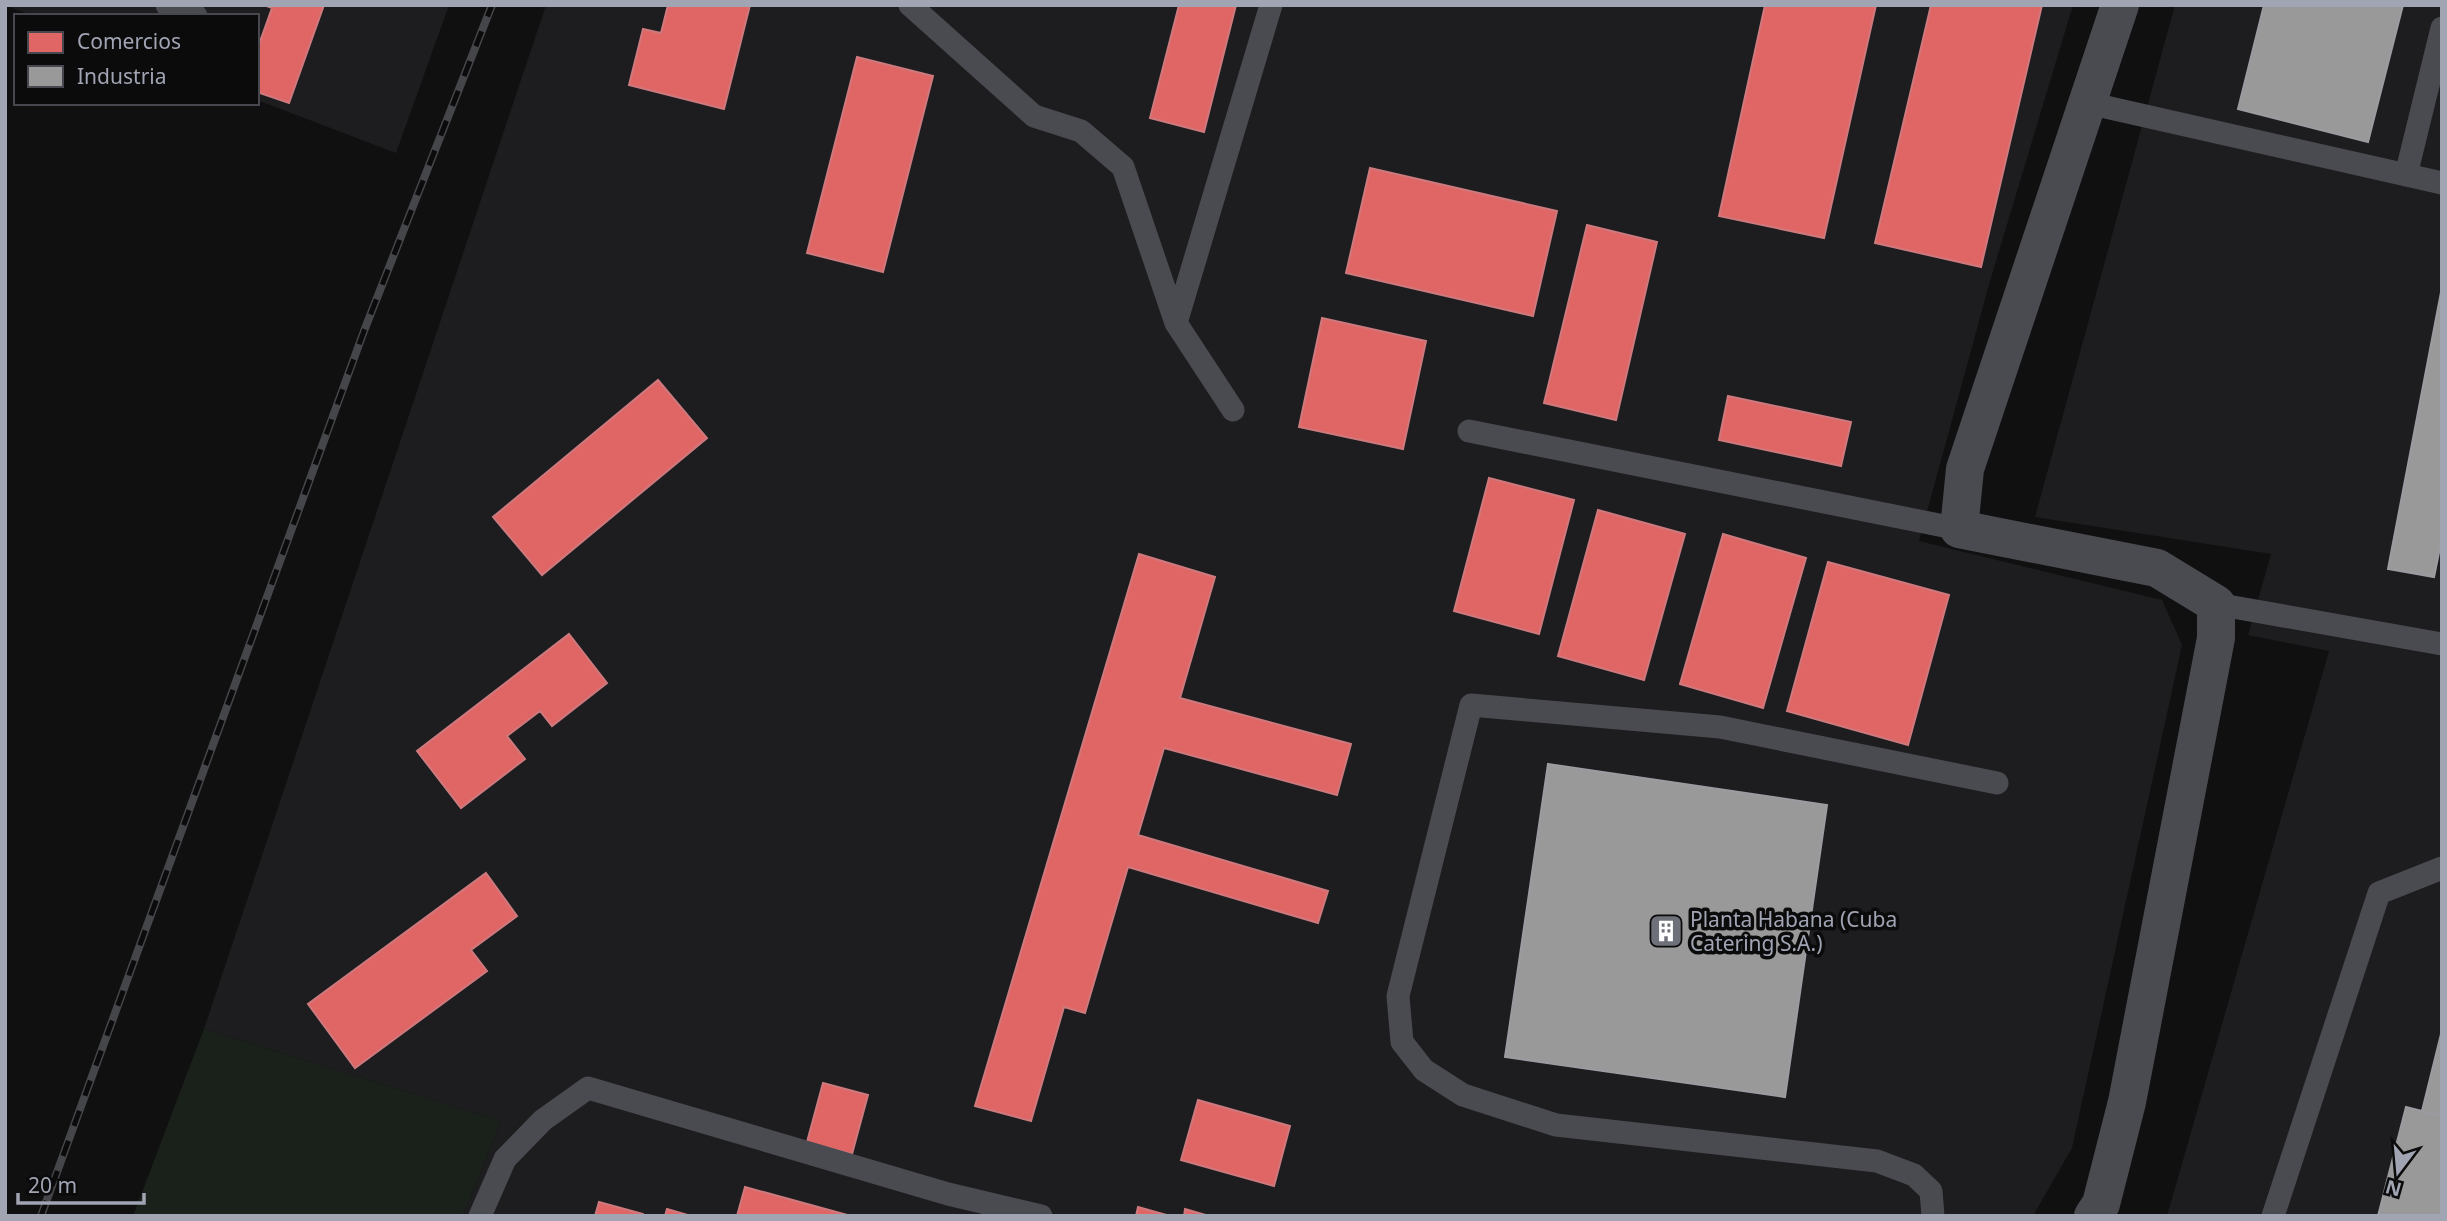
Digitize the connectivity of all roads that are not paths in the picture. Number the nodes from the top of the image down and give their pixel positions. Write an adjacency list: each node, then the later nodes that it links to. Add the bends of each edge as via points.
1 (167, 5): 5 (lane)
2 (910, 5): 10 (lane, via 1034,116 1081,131 1122,167)
3 (1271, 5): 10 (lane)
4 (2120, 5): 7 (street)
5 (191, 14)
6 (2442, 28): 8 (lane)
7 (2088, 103): 8 (lane); 13 (street, via 1965,469)
8 (2406, 175): 9 (lane)
9 (2442, 183)
10 (1176, 323): 11 (lane)
11 (1233, 410)
12 (1469, 431): 13 (lane)
13 (1959, 529): 14 (street, via 2157,568)
14 (2216, 604): 15 (lane); 21 (street, via 2216,638 2127,1102 2101,1204)
15 (2442, 644)
16 (1997, 783): 20 (lane, via 1720,727 1471,705 1398,996 1402,1042 1424,1070 1463,1095 1556,1125 1877,1161 1914,1175 1931,1191)
17 (2442, 868): 22 (lane, via 2379,893)
18 (480, 1216): 19 (lane, via 505,1158 543,1120 588,1088 948,1194)
19 (1041, 1216)
20 (1933, 1216)
21 (2093, 1216)
22 (2273, 1216)

